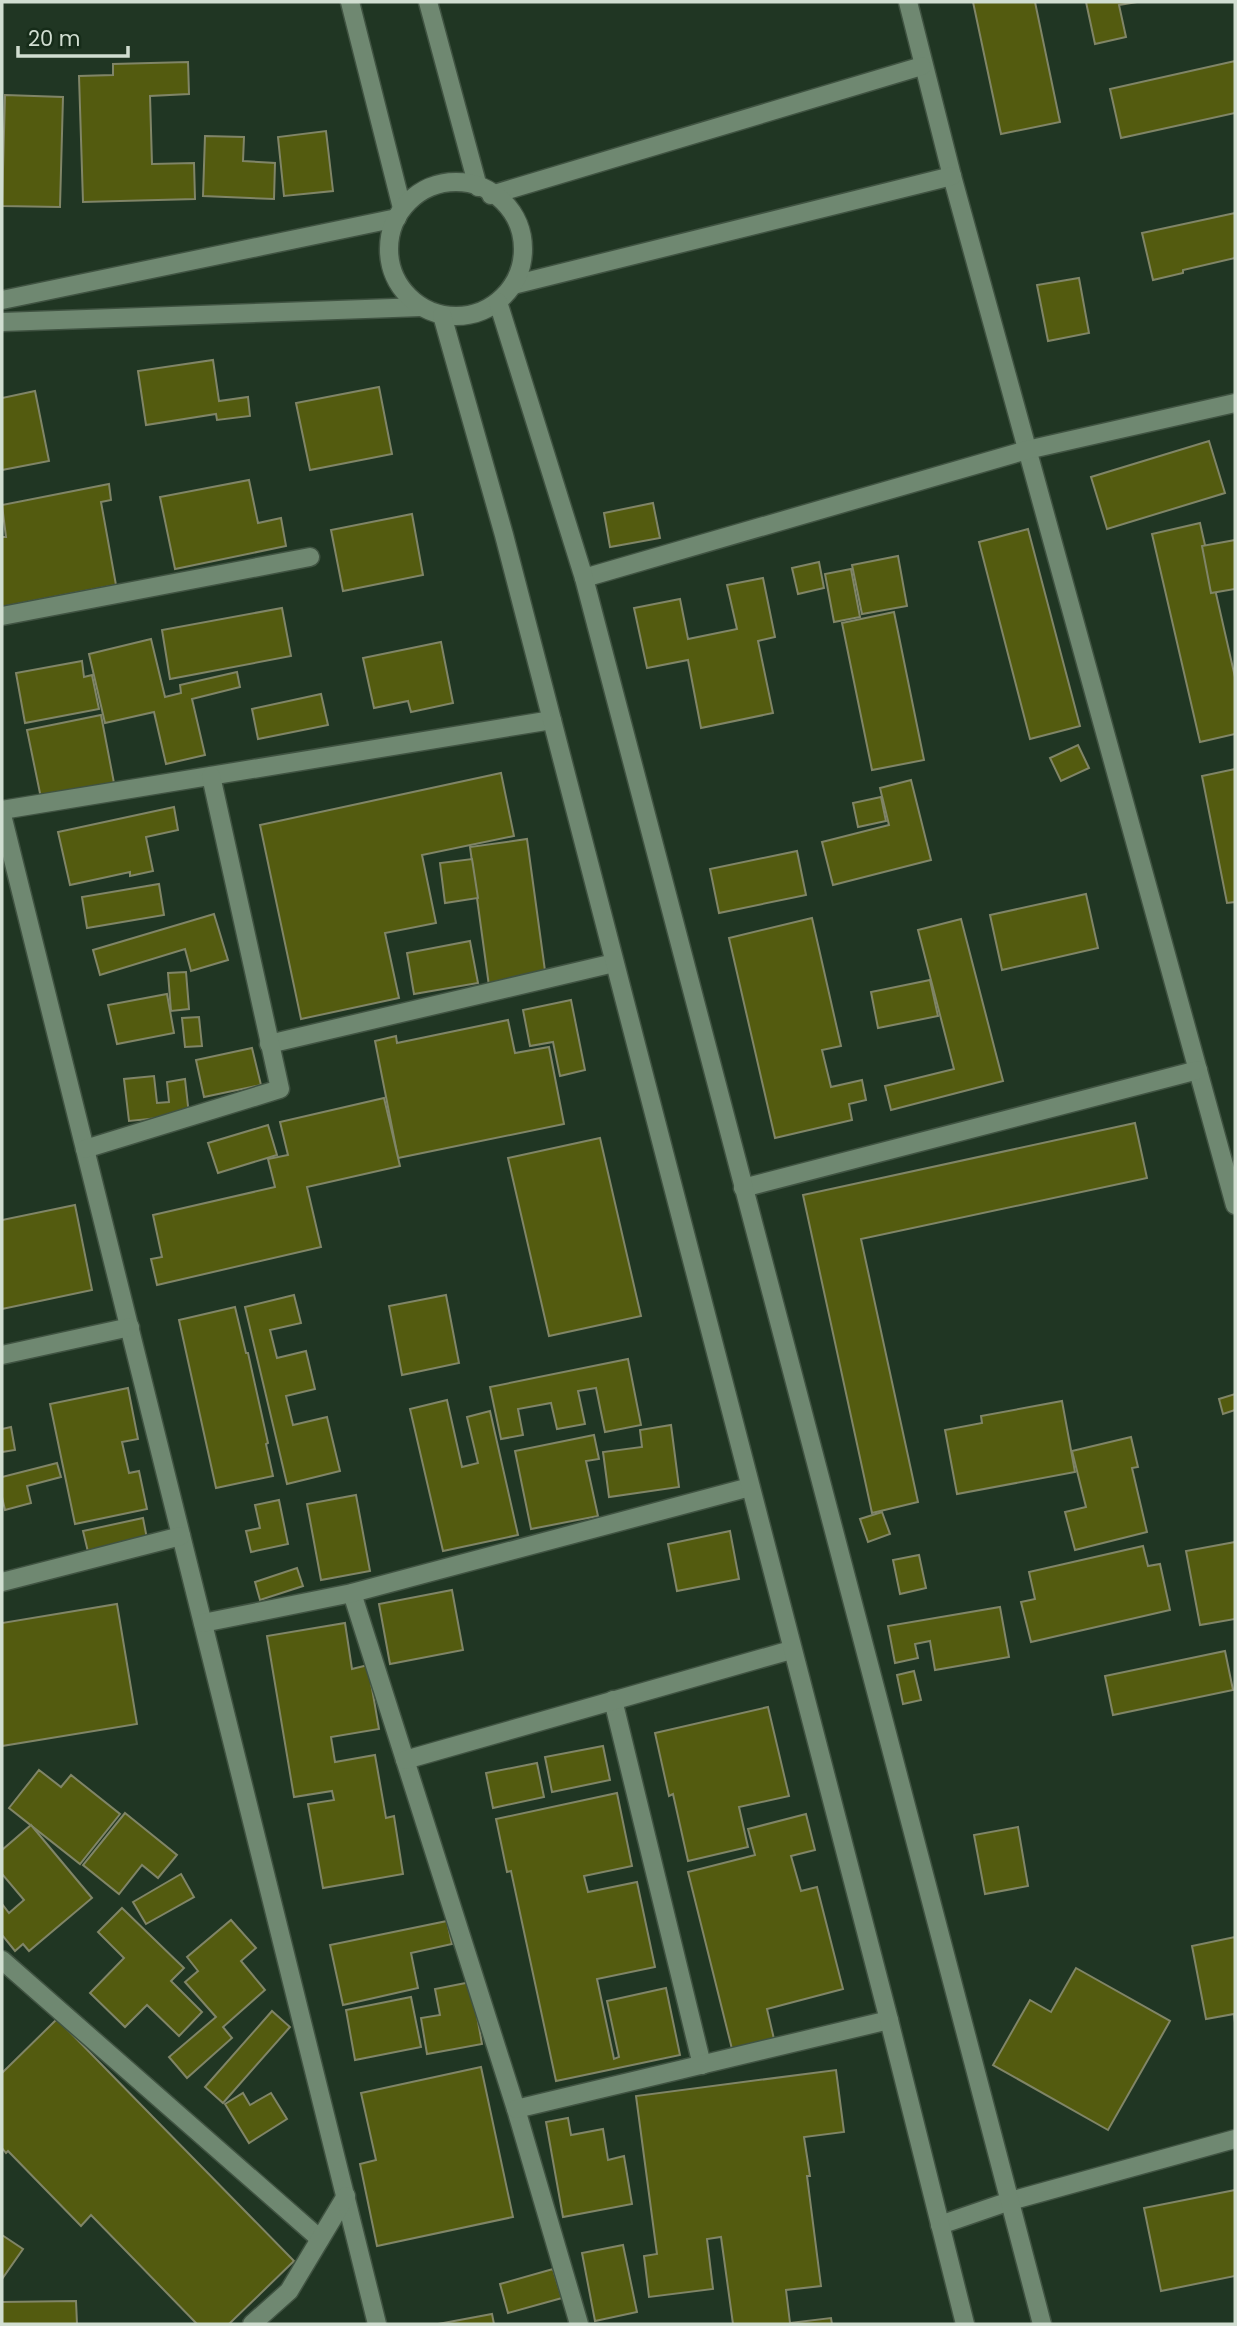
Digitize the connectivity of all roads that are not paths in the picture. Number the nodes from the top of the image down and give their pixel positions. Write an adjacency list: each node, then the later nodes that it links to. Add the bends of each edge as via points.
1 (350, 2): 7 (street)
2 (428, 2): 6 (street)
3 (908, 2): 4 (street)
4 (922, 66): 5 (street); 6 (street)
5 (952, 176): 8 (street); 15 (street)
6 (485, 191): 7 (street, via 464,182 441,183 419,192); 8 (street, via 504,202 517,220 523,242 522,265)
7 (400, 213): 9 (street); 11 (street, via 388,251 404,292)
8 (513, 285): 10 (street)
9 (2, 300)
10 (498, 302): 12 (street, via 481,312); 17 (street)
11 (421, 307): 12 (street); 13 (street)
12 (442, 315): 19 (street)
13 (2, 322)
14 (1235, 403): 15 (street)
15 (1027, 450): 17 (street); 24 (street)
16 (310, 557): 18 (street)
17 (584, 578): 26 (street)
18 (2, 616)
19 (552, 720): 20 (street); 22 (street)
20 (211, 776): 21 (street); 23 (street)
21 (2, 813): 25 (street)
22 (614, 963): 23 (street); 30 (street)
23 (269, 1044): 25 (street, via 280,1089)
24 (1198, 1070): 26 (street); 27 (street)
25 (85, 1149): 28 (street)
26 (743, 1188): 44 (street)
27 (1235, 1205)
28 (130, 1327): 29 (street); 31 (street)
29 (2, 1355)
30 (750, 1487): 33 (street); 35 (street)
31 (181, 1536): 32 (street); 34 (street)
32 (2, 1582)
33 (352, 1592): 34 (street); 37 (street)
34 (203, 1623): 43 (street)
35 (791, 1650): 36 (street); 39 (street)
36 (613, 1700): 37 (street); 40 (street)
37 (405, 1760): 41 (street)
38 (2, 1960): 46 (street)
39 (888, 2020): 40 (street); 45 (street)
40 (702, 2065): 41 (street)
41 (516, 2109): 49 (street)
42 (1235, 2139): 44 (street)
43 (345, 2196): 46 (street); 48 (street)
44 (1010, 2201): 45 (street); 51 (street)
45 (940, 2225): 50 (street)
46 (320, 2239): 47 (street, via 289,2291)
47 (252, 2324)
48 (377, 2324)
49 (579, 2324)
50 (965, 2324)
51 (1042, 2324)

